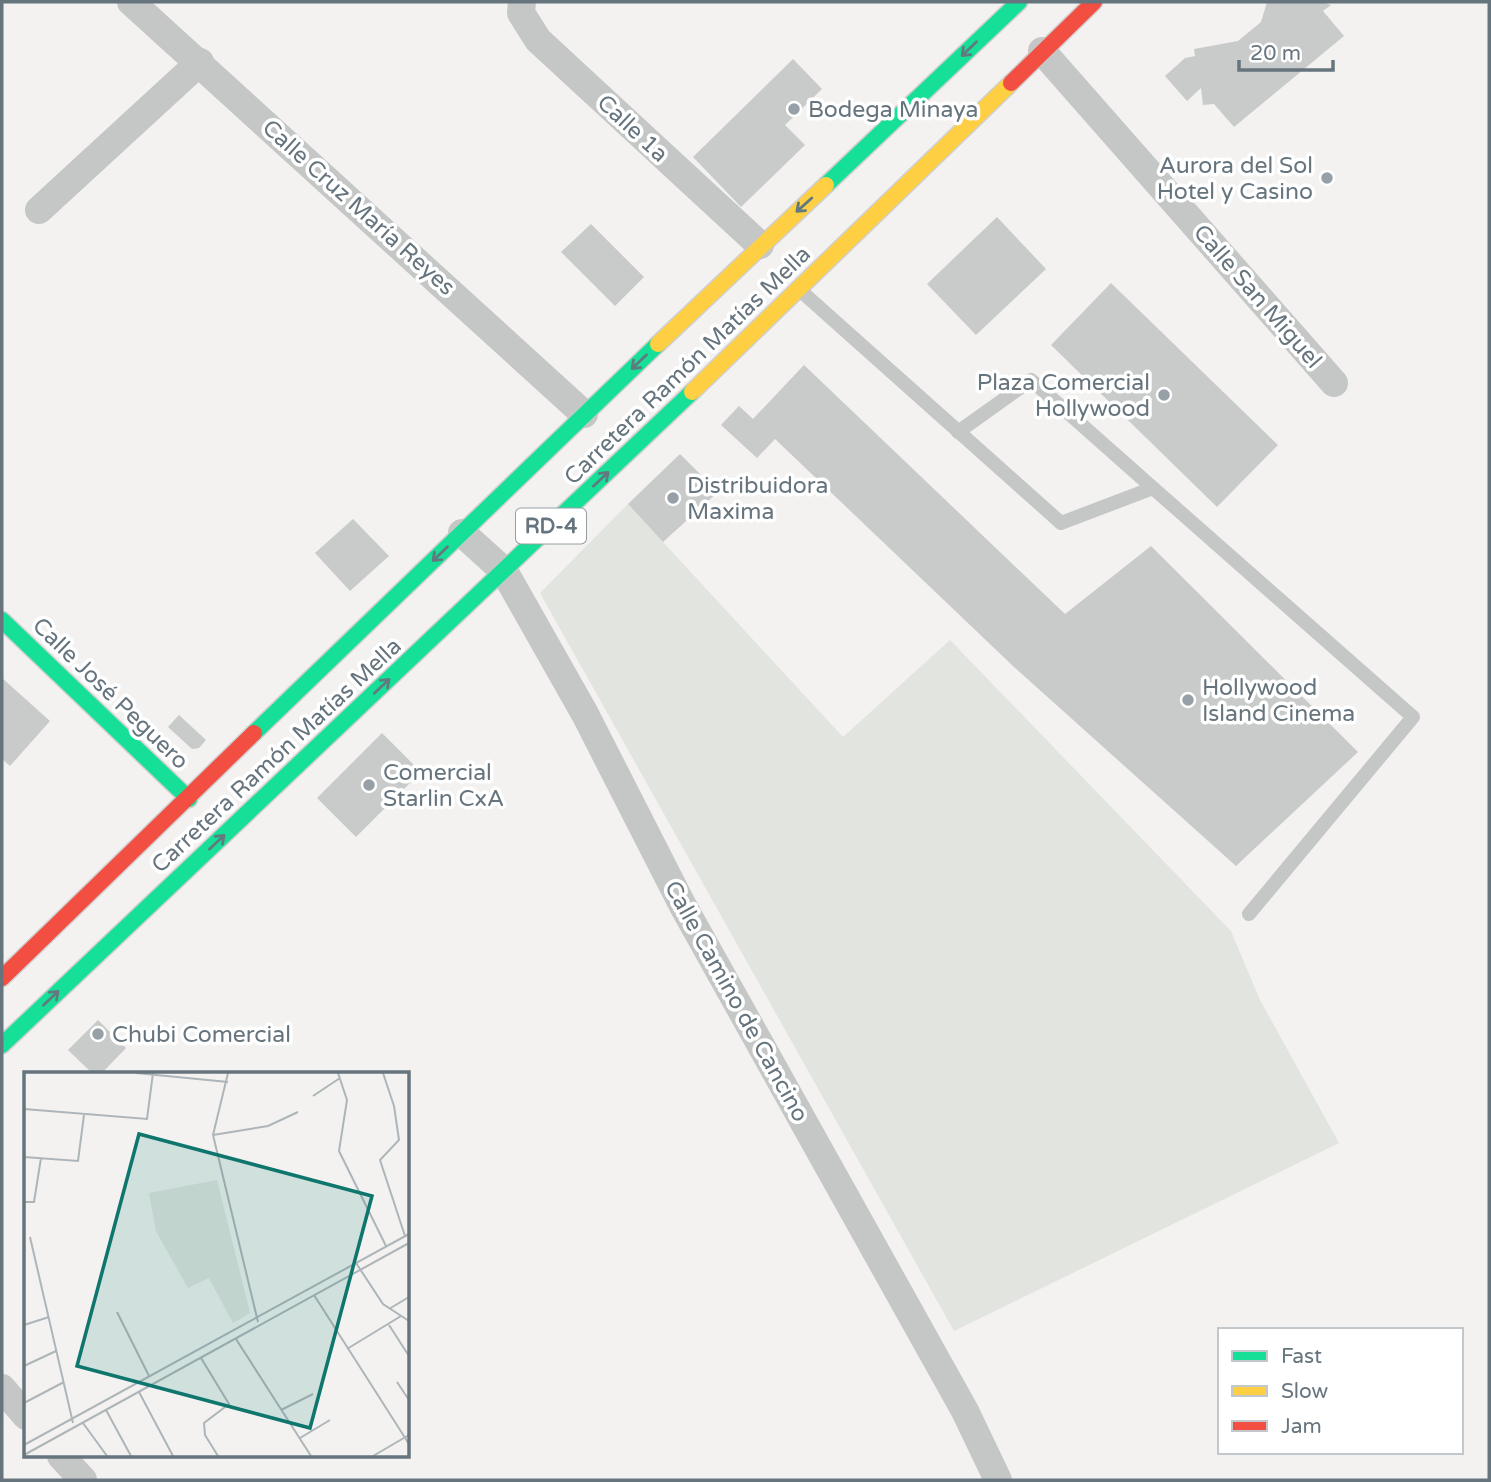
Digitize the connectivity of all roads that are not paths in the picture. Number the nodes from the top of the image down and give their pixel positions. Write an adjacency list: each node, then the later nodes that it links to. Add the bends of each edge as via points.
1 (131, 2): 6 (street, Calle Cruz María Reyes)
2 (523, 2): 8 (street, Calle 1a, via 521,13 538,40)
3 (1018, 2): 8 (main road, Carretera Ramón Matías Mella / RD-4, one-way to 8)
4 (1094, 2): 5 (main road, Carretera Ramón Matías Mella / RD-4)
5 (1042, 51): 9 (main road, Carretera Ramón Matías Mella / RD-4); 10 (street, Calle San Miguel)
6 (200, 62): 7 (street); 11 (street, Calle Cruz María Reyes)
7 (40, 210)
8 (760, 245): 11 (main road, Carretera Ramón Matías Mella / RD-4, one-way to 11)
9 (800, 291): 12 (lane); 15 (main road, Carretera Ramón Matías Mella / RD-4, one-way to 9)
10 (1334, 383)
11 (584, 414): 14 (main road, Carretera Ramón Matías Mella / RD-4)
12 (958, 432): 13 (lane, via 1061,523); 13 (lane, via 1031,380)
13 (1153, 488): 18 (lane, via 1413,717)
14 (462, 533): 15 (street, Calle Camino de Cancino); 17 (main road, Carretera Ramón Matías Mella / RD-4, one-way to 17)
15 (504, 571): 20 (main road, Carretera Ramón Matías Mella / RD-4, one-way to 15); 25 (street, Calle Camino de Cancino, via 585,714 690,918 965,1411)
16 (2, 620): 17 (main road, Calle José Peguero)
17 (189, 799): 19 (main road, Carretera Ramón Matías Mella / RD-4)
18 (1249, 914)
19 (2, 978)
20 (2, 1045)
21 (2, 1388): 22 (street)
22 (24, 1414)
23 (63, 1458): 24 (street)
24 (83, 1480)
25 (998, 1480)

